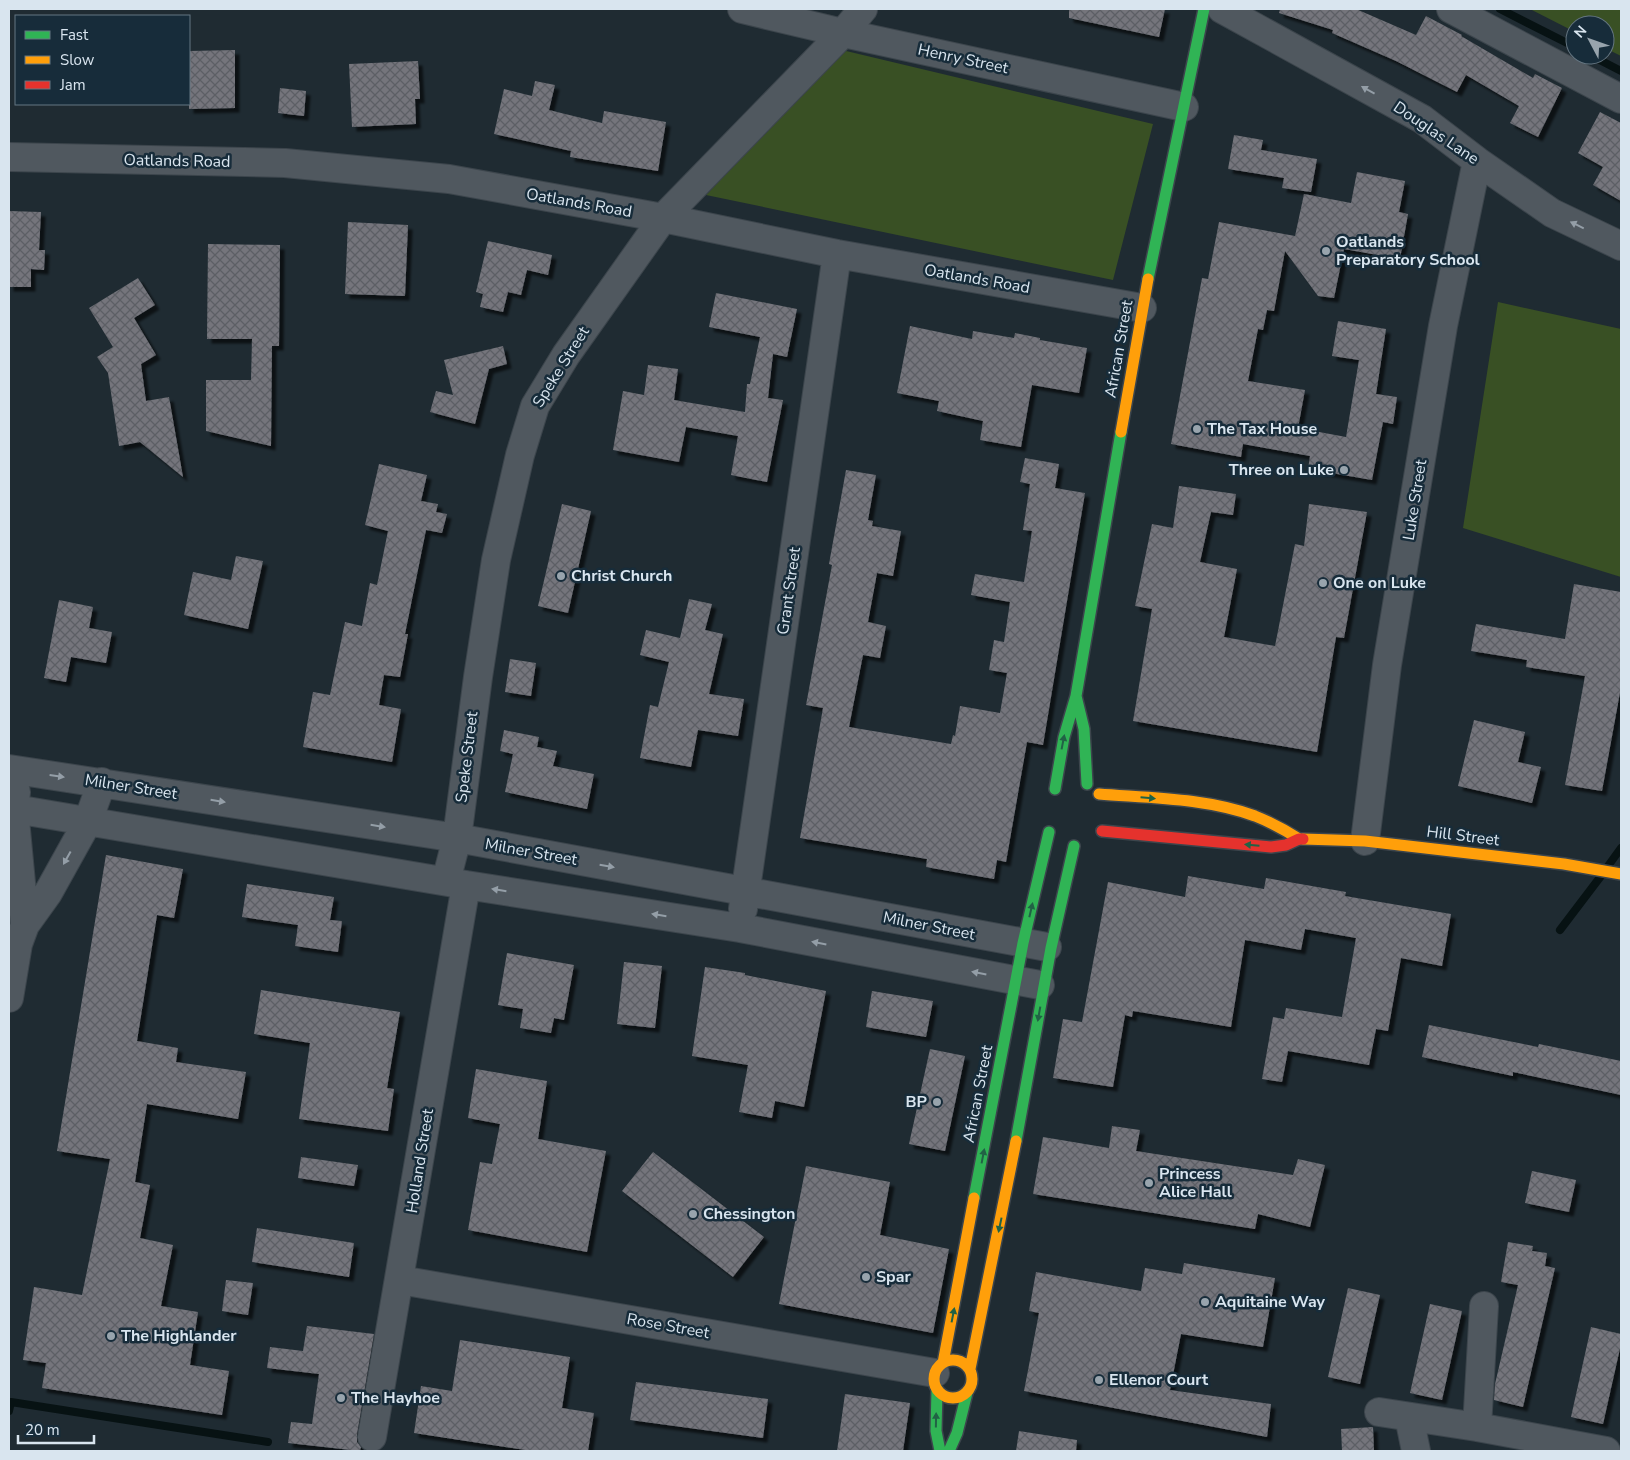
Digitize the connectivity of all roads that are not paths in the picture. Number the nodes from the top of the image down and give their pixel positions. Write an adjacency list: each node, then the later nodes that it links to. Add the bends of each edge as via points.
1 (742, 9): 6 (street, Henry Street)
2 (863, 9): 6 (street, Speke Street)
3 (1204, 9): 8 (street, African Street)
4 (1222, 9): 10 (street, Douglas Lane, one-way to 4, via 1422,119)
5 (1451, 9): 7 (street)
6 (842, 33): 8 (street, Henry Street); 11 (street, Speke Street)
7 (1621, 99)
8 (1184, 107): 14 (street, African Street)
9 (9, 157): 11 (street, Oatlands Road, via 284,163 449,179)
10 (1477, 161): 12 (street, Douglas Lane, one-way to 10, via 1552,213); 24 (street, Luke Street, via 1443,326 1387,665)
11 (663, 218): 13 (street, Oatlands Road); 22 (street, Speke Street, via 566,354 535,406 520,455 496,560)
12 (1621, 246)
13 (837, 254): 14 (street, Oatlands Road); 27 (street, Grant Street)
14 (1142, 308): 15 (street, African Street)
15 (1076, 696): 18 (street, African Street, one-way to 15, via 1064,737); 18 (street, African Street, via 1086,738)
16 (14, 770): 17 (street, Milner Street, one-way to 17); 19 (street)
17 (102, 782): 20 (street); 22 (street, Milner Street, one-way to 22)
18 (1066, 787): 23 (street, Hill Street, one-way to 23, via 1096,790 1102,799 1183,801 1230,810 1285,829)
19 (12, 808): 20 (street); 29 (street)
20 (88, 821): 26 (street); 29 (street, one-way to 29, via 48,894)
21 (1075, 836): 23 (street, Hill Street, one-way to 21, via 1286,846 1272,846); 30 (street, African Street, one-way to 21); 31 (street)
22 (457, 838): 26 (street, Speke Street); 27 (street, Milner Street, one-way to 27)
23 (1299, 839): 24 (street, Hill Street)
24 (1366, 841): 25 (street, Hill Street, via 1564,864)
25 (1621, 874)
26 (456, 883): 28 (street, one-way to 26); 35 (street, Holland Street)
27 (745, 891): 28 (street, Grant Street); 30 (street, Milner Street)
28 (740, 928): 32 (street, one-way to 28)
29 (17, 940): 34 (street)
30 (1023, 943): 31 (street, Milner Street); 32 (street, African Street)
31 (1051, 948): 33 (street)
32 (1017, 981): 33 (street); 38 (street, African Street, one-way to 32)
33 (1044, 985): 37 (street, one-way to 37)
34 (9, 998)
35 (400, 1280): 38 (street, Rose Street); 43 (street, Holland Street)
36 (1484, 1306): 42 (street)
37 (970, 1369): 38 (street, via 956,1360); 39 (street, via 972,1386)
38 (938, 1375): 39 (street, via 943,1395 950,1398); 45 (street, African Street, one-way to 38, via 936,1431)
39 (967, 1393): 46 (street)
40 (1380, 1412): 41 (street)
41 (1409, 1417): 42 (street); 47 (street)
42 (1477, 1427): 44 (street)
43 (372, 1437)
44 (1588, 1450)
45 (940, 1451)
46 (949, 1451)
47 (1416, 1451)

